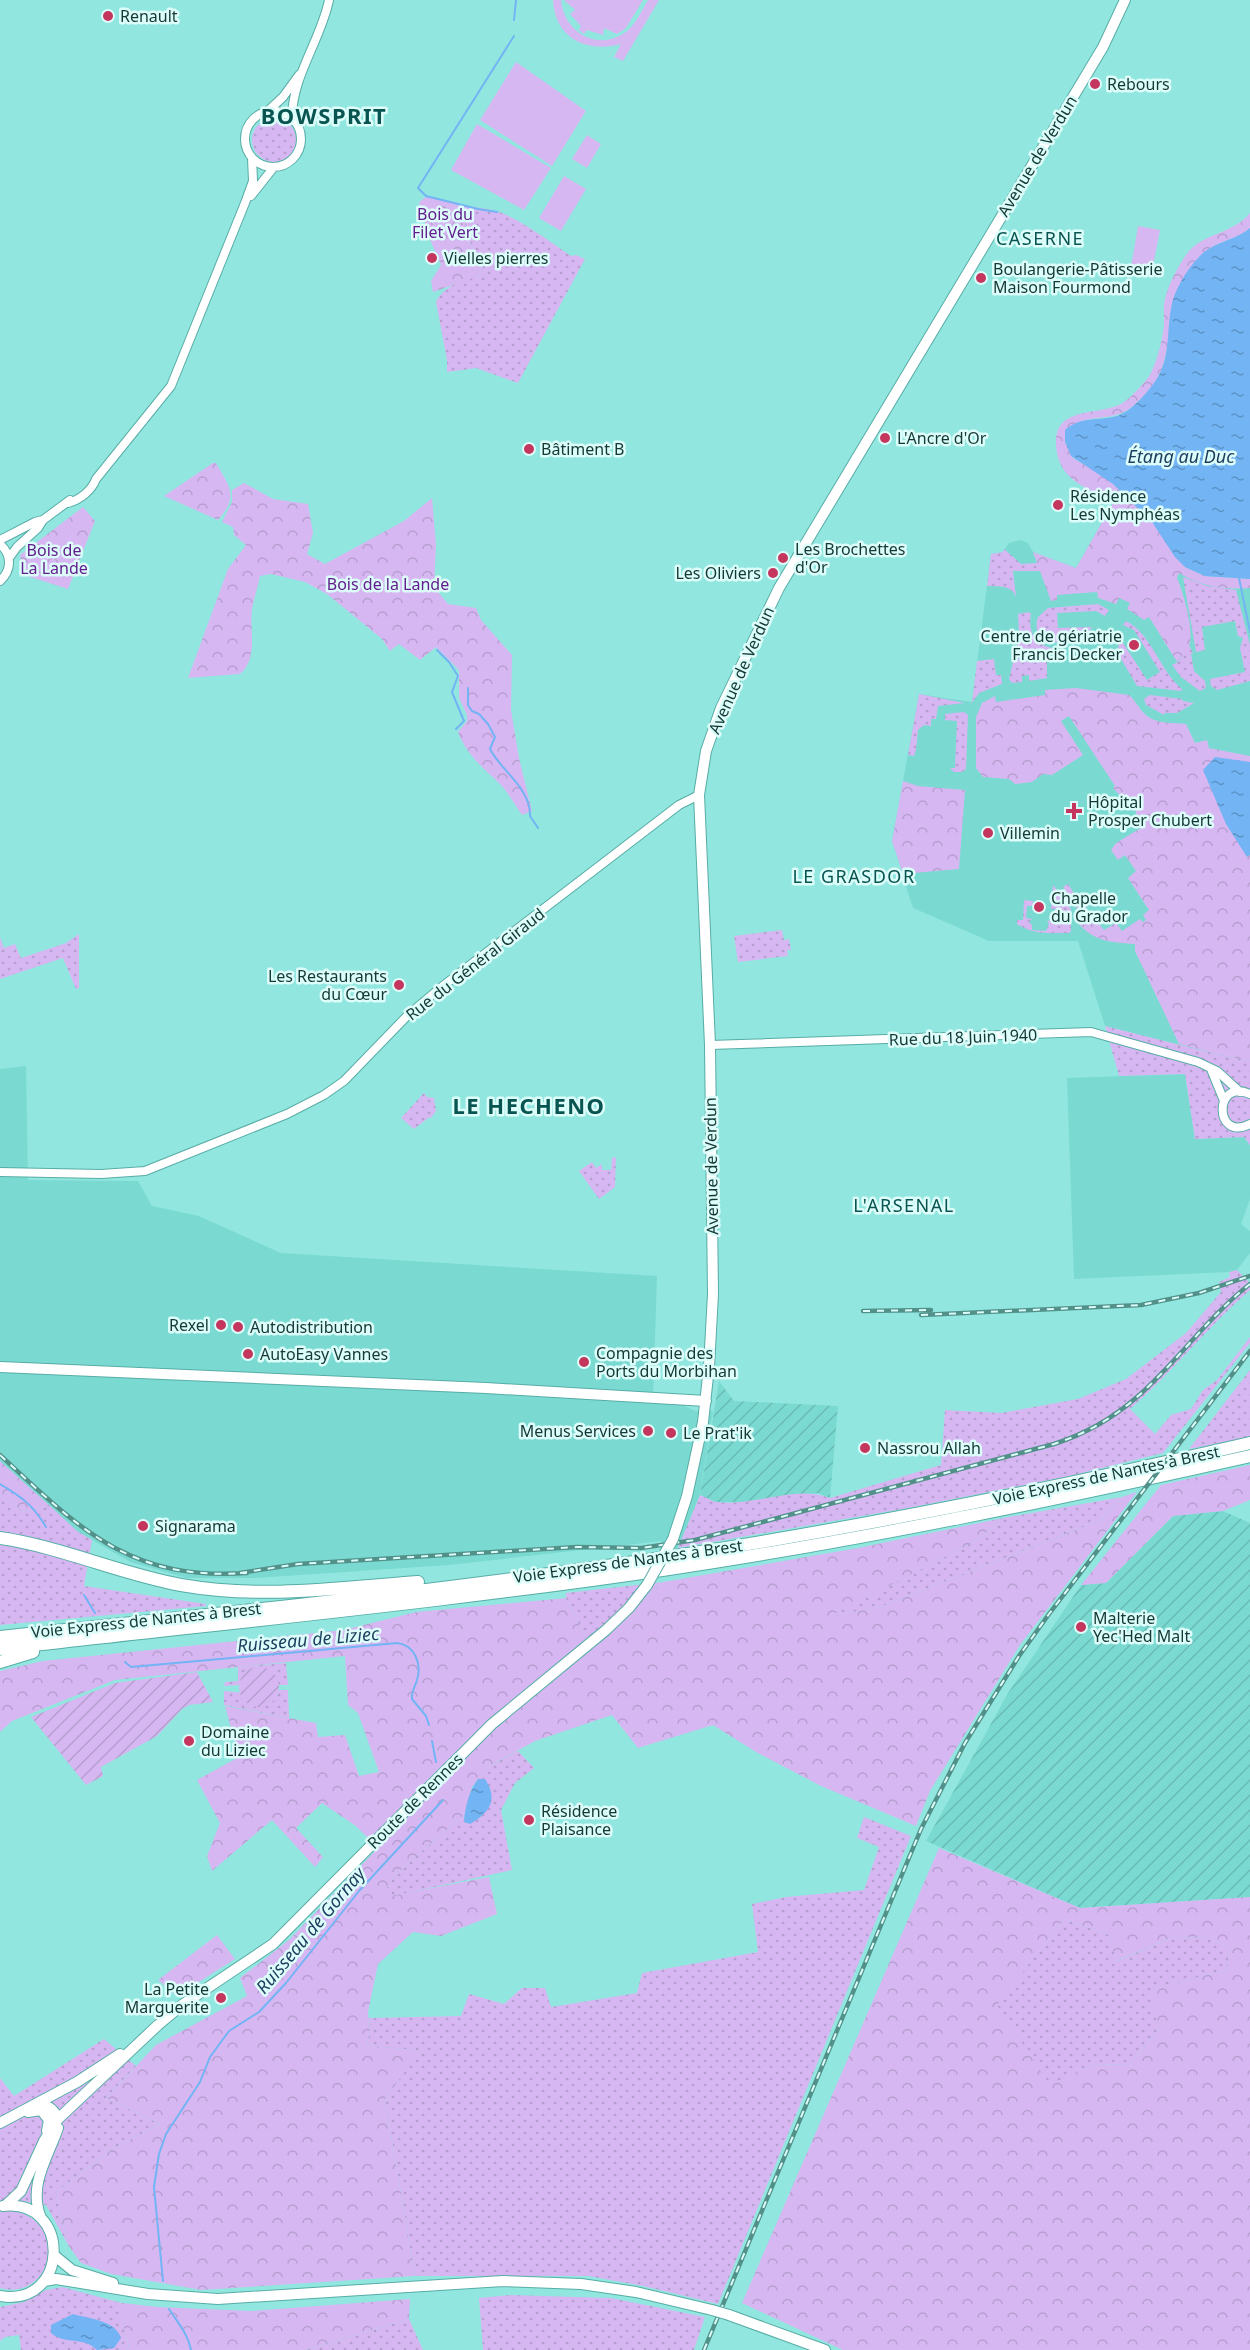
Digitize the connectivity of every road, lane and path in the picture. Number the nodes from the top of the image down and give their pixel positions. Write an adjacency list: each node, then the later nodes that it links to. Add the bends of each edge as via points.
1 (329, 0): 3 (street)
2 (1125, 0): 13 (main road, Avenue de Verdun, via 1102,47 775,596 715,722)
3 (302, 73): 4 (street); 5 (street)
4 (269, 110): 5 (street); 6 (street, via 253,118 245,132 245,146)
5 (292, 118): 7 (street, via 300,131 300,147 290,161)
6 (252, 158): 7 (street); 8 (street, via 253,181)
7 (274, 167): 8 (street)
8 (245, 203): 9 (street, via 171,386 96,479)
9 (43, 520): 10 (street); 11 (street)
10 (0, 542): 11 (street)
11 (9, 558): 12 (street, via 8,570)
12 (0, 581)
13 (699, 795): 14 (main road, Avenue de Verdun); 19 (street, Rue du Général Giraud, via 679,805 439,988 324,1095 287,1114 145,1171)
14 (710, 1045): 15 (street, Rue du 18 Juin 1940, via 1091,1032); 21 (main road, Avenue de Verdun, via 713,1294)
15 (1211, 1069): 16 (street, Rue du 18 Juin 1940); 17 (street)
16 (1246, 1092): 17 (street, via 1230,1094)
17 (1224, 1101): 18 (street, via 1222,1110 1227,1122 1241,1128)
18 (1250, 1124)
19 (0, 1172)
20 (0, 1367): 21 (main road)
21 (706, 1401): 25 (main road, Avenue de Verdun, via 694,1467)
22 (1250, 1443): 26 (highway, Voie Express de Nantes à Brest, via 1055,1487 841,1528)
23 (1250, 1456): 28 (highway, Voie Express de Nantes à Brest, via 982,1514 674,1568 390,1606)
24 (0, 1538): 26 (highway, via 208,1589 306,1591 438,1580)
25 (673, 1539): 31 (main road, Route de Rennes, bridge, via 647,1585 628,1608 492,1724 273,1944 189,2000)
26 (453, 1586): 27 (highway, Voie Express de Nantes à Brest)
27 (0, 1637)
28 (71, 1641): 29 (highway, Voie Express de Nantes à Brest); 30 (highway, via 60,1648)
29 (0, 1649)
30 (0, 1662)
31 (140, 2041): 32 (main road, Route de Rennes); 33 (main road)
32 (98, 2082): 35 (main road, Route de Rennes); 38 (main road, Route de Rennes, via 69,2119)
33 (39, 2104): 34 (main road); 35 (main road, via 48,2106)
34 (22, 2114): 36 (main road); 37 (main road, via 41,2110 48,2116 50,2124)
35 (58, 2119): 37 (main road, Route de Rennes); 38 (main road, Route de Rennes)
36 (0, 2123)
37 (44, 2141): 39 (main road, Route de Rennes, via 21,2191)
38 (46, 2158): 40 (main road, Route de Rennes, via 37,2178 36,2206)
39 (3, 2206): 40 (main road, via 25,2208)
40 (41, 2218): 41 (main road, Route de Rennes, via 52,2236)
41 (55, 2256): 42 (main road); 43 (main road, via 72,2270)
42 (44, 2281): 43 (main road, via 63,2280); 44 (main road, via 21,2296)
43 (148, 2294): 45 (main road, bridge, via 242,2299 514,2281 581,2284 712,2310)
44 (2, 2298)
45 (825, 2350)

